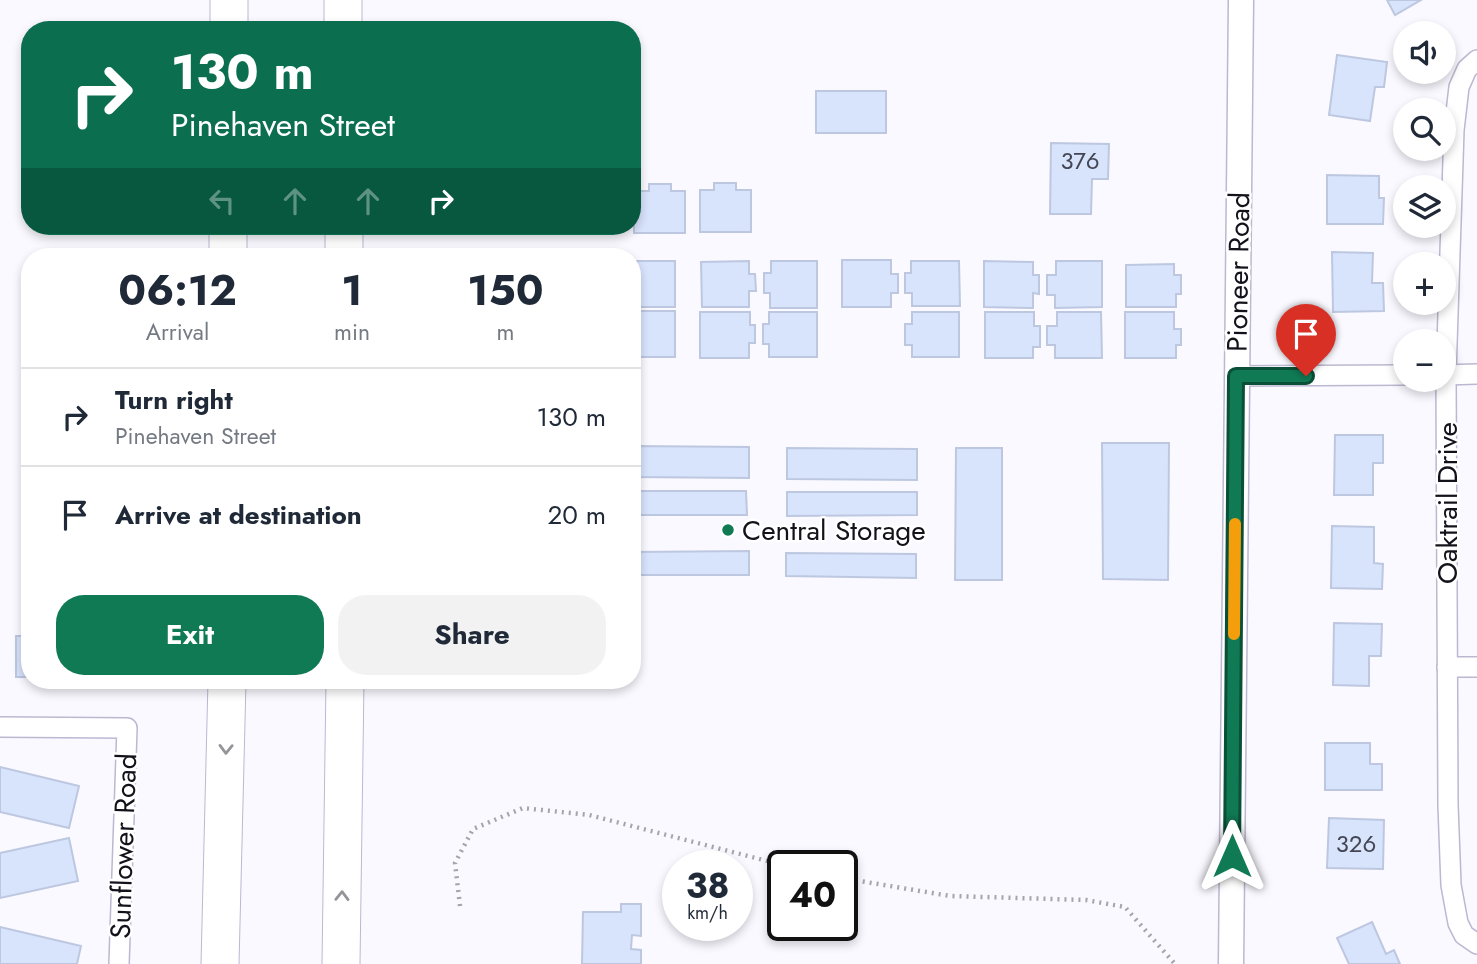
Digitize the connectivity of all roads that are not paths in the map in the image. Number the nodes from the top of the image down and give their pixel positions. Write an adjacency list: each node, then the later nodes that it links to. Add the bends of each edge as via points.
1 (229, 0): 4 (highway)
2 (343, 0): 5 (highway)
3 (1241, 0): 11 (street, Pioneer Road)
4 (229, 21)
5 (343, 21)
6 (1477, 60): 7 (street, Oaktrail Drive, via 1459,87 1454,130)
7 (1447, 329)
8 (1456, 374): 9 (street)
9 (1477, 374)
10 (1393, 375): 11 (street)
11 (1236, 376): 22 (street, Pioneer Road)
12 (1445, 392): 13 (street, Oaktrail Drive)
13 (1447, 667): 14 (street); 18 (street, Oaktrail Drive, via 1451,885 1458,923 1464,935)
14 (1477, 667)
15 (227, 689): 20 (highway, one-way to 20)
16 (345, 689): 21 (highway, one-way to 16)
17 (0, 727): 19 (street, Sunflower Road, via 127,728)
18 (1477, 944)
19 (119, 964)
20 (220, 964)
21 (341, 964)
22 (1231, 964)

